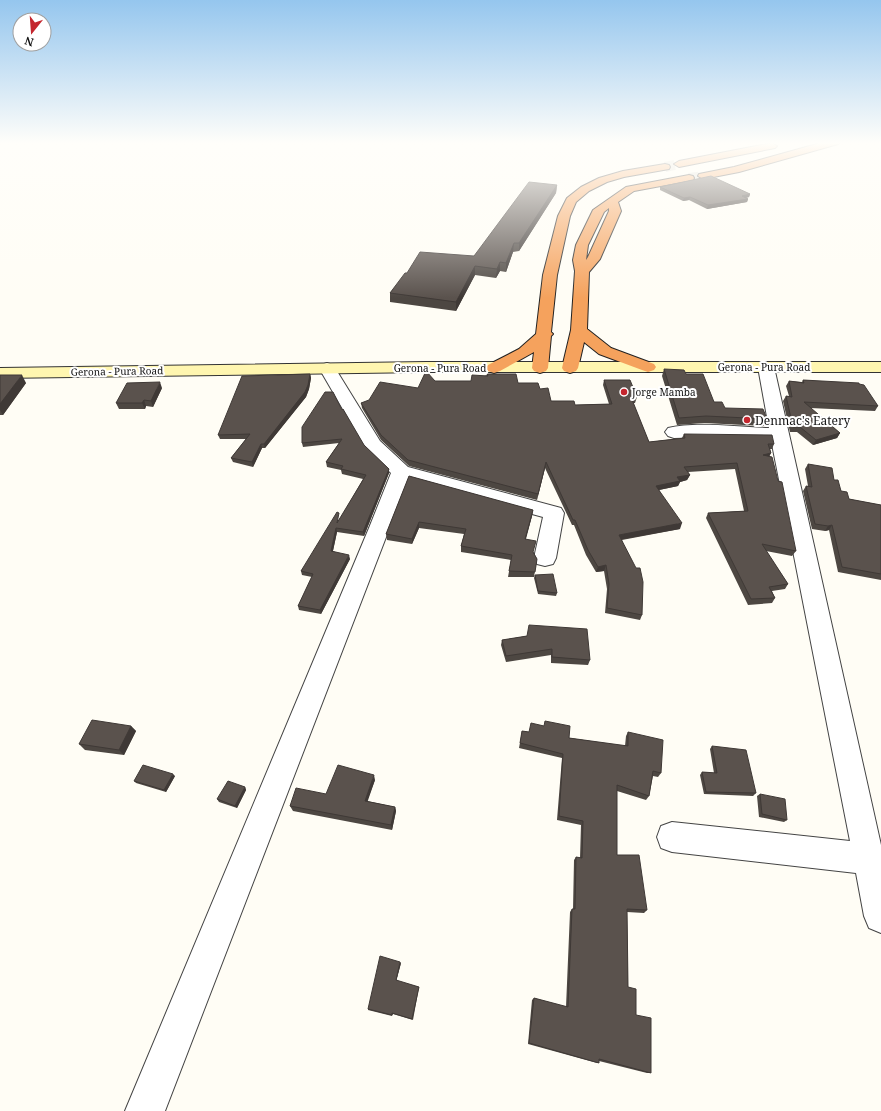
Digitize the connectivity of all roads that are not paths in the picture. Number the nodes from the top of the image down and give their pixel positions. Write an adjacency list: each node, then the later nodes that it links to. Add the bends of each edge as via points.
1 (579, 194): 6 (highway, via 571,200 564,216 550,275)
2 (622, 194): 3 (highway)
3 (613, 202): 4 (highway, via 615,211 597,252); 4 (highway, via 599,210 582,245)
4 (582, 272): 5 (highway)
5 (579, 330): 7 (highway, via 605,351); 12 (highway)
6 (545, 334): 10 (highway, via 525,352); 11 (highway)
7 (648, 367): 12 (main road, Gerona - Pura Road); 13 (main road, Gerona - Pura Road)
8 (881, 367): 13 (main road, Gerona - Pura Road)
9 (327, 368): 10 (main road, Gerona - Pura Road); 14 (main road, Gerona - Pura Road); 17 (street, via 362,430 373,445)
10 (494, 368): 11 (main road, Gerona - Pura Road)
11 (540, 368): 12 (main road, Gerona - Pura Road)
12 (570, 368)
13 (766, 368): 16 (street)
14 (0, 373)
15 (674, 432): 16 (street)
16 (778, 434): 20 (street)
17 (401, 472): 18 (street, via 554,513); 22 (street)
18 (545, 558)
19 (672, 837): 20 (street)
20 (868, 859): 21 (street)
21 (881, 916)
22 (145, 1111)

